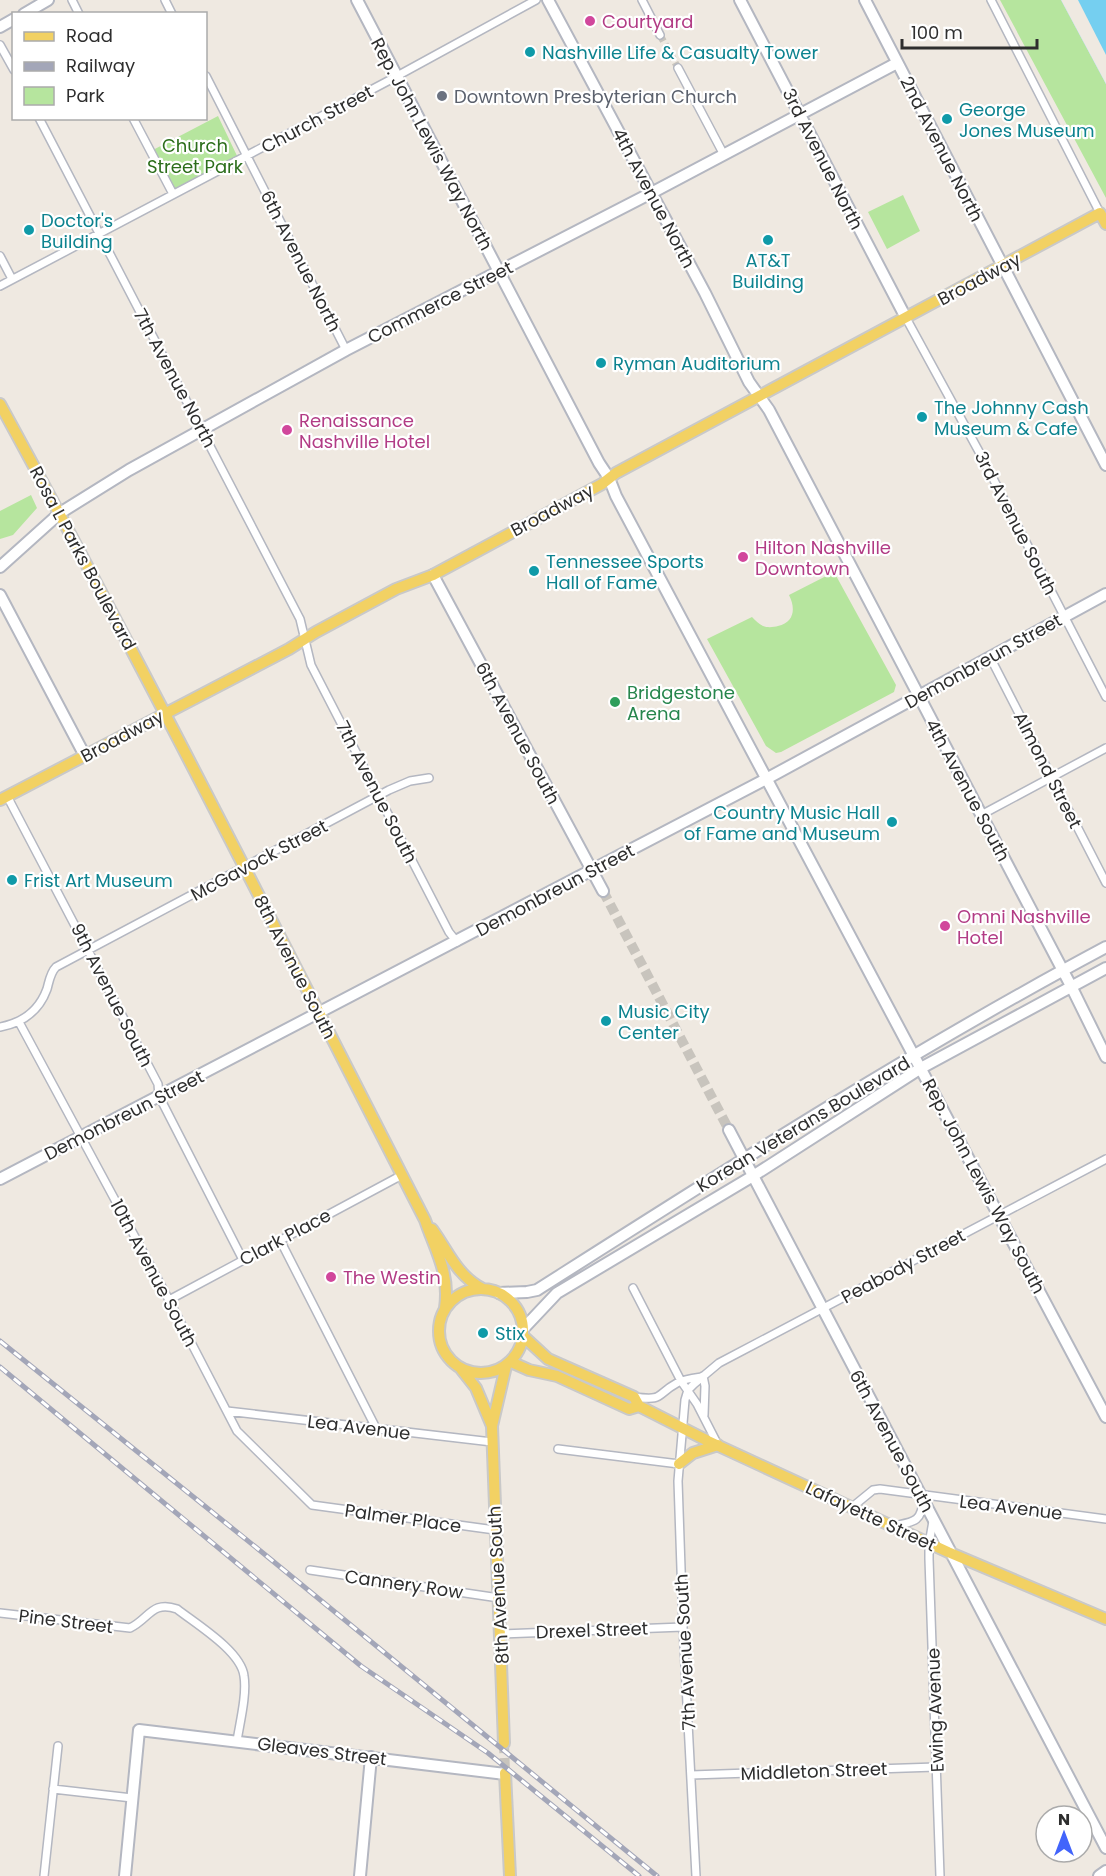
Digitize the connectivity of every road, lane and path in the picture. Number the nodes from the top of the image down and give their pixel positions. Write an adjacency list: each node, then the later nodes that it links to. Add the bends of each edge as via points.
1 (48, 0): 9 (street)
2 (357, 0): 15 (street, Rep. John Lewis Way North)
3 (536, 0): 15 (street, Church Street)
4 (548, 0): 22 (street, 4th Avenue North)
5 (642, 0): 10 (street)
6 (740, 0): 17 (street, 3rd Avenue North)
7 (865, 0): 12 (street, 2nd Avenue North)
8 (991, 0): 24 (street)
9 (27, 12)
10 (660, 35)
11 (0, 45): 13 (street)
12 (897, 63): 17 (street, Commerce Street); 28 (street, 2nd Avenue North)
13 (12, 66)
14 (678, 68): 20 (street)
15 (397, 77): 21 (street, Church Street); 29 (street, Rep. John Lewis Way North)
16 (207, 78): 21 (street, 6th Avenue North)
17 (800, 114): 20 (street, Commerce Street); 32 (street, 3rd Avenue North)
18 (40, 120): 26 (street, 7th Avenue North)
19 (134, 120): 23 (street)
20 (724, 154): 22 (street, Commerce Street)
21 (247, 156): 23 (street, Church Street); 33 (street, 6th Avenue North)
22 (651, 193): 29 (street, Commerce Street); 34 (street, 4th Avenue North)
23 (173, 194): 26 (street, Church Street)
24 (1100, 213): 25 (main road); 28 (main road, Broadway)
25 (1106, 224)
26 (99, 234): 30 (street, Church Street); 36 (street, 7th Avenue North)
27 (0, 256): 30 (street)
28 (1002, 267): 32 (main road, Broadway); 37 (street, 2nd Avenue North)
29 (499, 271): 33 (street, Commerce Street); 38 (street, Rep. John Lewis Way North)
30 (12, 279): 31 (street, Church Street)
31 (0, 286)
32 (906, 318): 34 (main road, Broadway); 44 (street, 3rd Avenue South)
33 (346, 350): 36 (street, Commerce Street)
34 (759, 397): 38 (main road, Broadway); 47 (street, 4th Avenue South)
35 (0, 404): 39 (main road, Rosa L Parks Boulevard)
36 (202, 430): 39 (street, Commerce Street); 45 (street, 7th Avenue North, via 300,619)
37 (1106, 465)
38 (609, 478): 41 (main road, Broadway); 53 (street, Rep. John Lewis Way South)
39 (60, 513): 40 (street, Commerce Street); 49 (main road, Rosa L Parks Boulevard)
40 (0, 567)
41 (433, 575): 45 (main road, Broadway, via 396,589); 59 (street, 6th Avenue South)
42 (1106, 594): 44 (street, Demonbreun Street)
43 (0, 596): 51 (street)
44 (1064, 617): 46 (street, Demonbreun Street); 48 (street, 3rd Avenue South)
45 (304, 639): 49 (main road, Broadway); 55 (street, 7th Avenue South, via 311,665)
46 (990, 657): 47 (street, Demonbreun Street); 54 (street, Almond Street)
47 (919, 697): 53 (street, Demonbreun Street); 57 (street, 4th Avenue South)
48 (1106, 697)
49 (165, 714): 51 (main road, Broadway); 58 (main road, 8th Avenue South)
50 (1106, 748): 54 (street)
51 (85, 756): 56 (main road, Broadway)
52 (429, 778): 55 (street, McGavock Street)
53 (768, 778): 59 (street, Demonbreun Street); 71 (street, Rep. John Lewis Way South)
54 (1052, 778): 57 (street); 60 (street, Almond Street)
55 (379, 796): 58 (street, McGavock Street); 62 (street, 7th Avenue South)
56 (4, 798): 64 (street, 9th Avenue South)
57 (981, 815): 66 (street, 4th Avenue South)
58 (244, 868): 64 (street, McGavock Street); 68 (main road, 8th Avenue South)
59 (592, 870): 61 (street, 6th Avenue South); 62 (street, Demonbreun Street)
60 (1106, 883)
61 (603, 891)
62 (456, 942): 68 (street, Demonbreun Street)
63 (1106, 947): 66 (street, Korean Veterans Boulevard)
64 (89, 950): 69 (street, McGavock Street, via 52,971 41,1001); 74 (street, 9th Avenue South, via 158,1084)
65 (1106, 969): 67 (street, Korean Veterans Boulevard)
66 (1062, 970): 67 (street, 4th Avenue South); 71 (street, Korean Veterans Boulevard)
67 (1071, 986): 72 (street, 4th Avenue South); 73 (street, Korean Veterans Boulevard)
68 (319, 1014): 74 (street, Demonbreun Street); 79 (main road, 8th Avenue South)
69 (19, 1022): 70 (street); 76 (street, 10th Avenue South)
70 (0, 1027)
71 (915, 1056): 73 (street, Rep. John Lewis Way South); 77 (street, Korean Veterans Boulevard)
72 (1106, 1057)
73 (921, 1068): 80 (street, Korean Veterans Boulevard); 82 (street, Rep. John Lewis Way South)
74 (159, 1096): 76 (street, Demonbreun Street); 85 (street, 9th Avenue South)
75 (729, 1130): 77 (street, 6th Avenue South)
76 (81, 1137): 81 (street, Demonbreun Street); 89 (street, 10th Avenue South)
77 (744, 1158): 80 (street, 6th Avenue South); 88 (street, Korean Veterans Boulevard, via 537,1290)
78 (1106, 1159): 82 (street, Peabody Street)
79 (402, 1175): 83 (main road, 8th Avenue South); 84 (street, Clark Place)
80 (753, 1176): 91 (street, 6th Avenue South); 92 (street, Korean Veterans Boulevard, via 556,1293)
81 (0, 1179)
82 (999, 1215): 91 (street, Peabody Street); 100 (street, Rep. John Lewis Way South)
83 (425, 1220): 87 (main road, 8th Avenue South, via 461,1273); 90 (main road, 8th Avenue South, via 445,1269)
84 (280, 1240): 85 (street, Clark Place); 104 (street)
85 (243, 1260): 89 (street, Clark Place)
86 (633, 1288): 96 (street)
87 (483, 1289): 88 (main road); 90 (main road, via 461,1293)
88 (499, 1293): 92 (main road, via 517,1309)
89 (169, 1300): 99 (street, 10th Avenue South)
90 (445, 1308): 94 (main road, via 440,1317 439,1337 446,1356)
91 (823, 1308): 95 (street, Peabody Street, via 719,1363); 109 (street, 6th Avenue South)
92 (523, 1332): 93 (main road, via 518,1352); 98 (main road, Lafayette Street, via 548,1359)
93 (509, 1364): 94 (main road, via 483,1373); 98 (main road, Lafayette Street, via 565,1379 629,1409); 102 (main road, 8th Avenue South)
94 (461, 1369): 102 (main road, 8th Avenue South, via 476,1388)
95 (703, 1376): 96 (street, Peabody Street); 97 (street, Peabody Street); 101 (street)
96 (681, 1381): 97 (street); 98 (street, Peabody Street, via 659,1397)
97 (688, 1390): 101 (street); 103 (street)
98 (637, 1402): 103 (main road, Lafayette Street)
99 (227, 1411): 104 (street, Lea Avenue); 110 (street, 10th Avenue South, via 237,1431)
100 (1106, 1417)
101 (704, 1418): 106 (street)
102 (492, 1426): 105 (main road, 8th Avenue South)
103 (682, 1428): 106 (main road, Lafayette Street); 108 (street, 7th Avenue South)
104 (377, 1430): 105 (street, Lea Avenue)
105 (492, 1442): 115 (main road, 8th Avenue South)
106 (718, 1445): 108 (main road, via 693,1453); 111 (main road, Lafayette Street)
107 (558, 1449): 108 (street)
108 (680, 1464): 122 (street, 7th Avenue South)
109 (921, 1498): 111 (street, Lea Avenue, via 880,1489); 112 (street, Lea Avenue); 113 (street, 6th Avenue South); 114 (street, via 921,1514 916,1520)
110 (312, 1506): 115 (street, Palmer Place)
111 (851, 1508): 114 (main road, Lafayette Street)
112 (1106, 1519)
113 (933, 1521): 116 (street, Ewing Avenue); 117 (street, 6th Avenue South)
114 (892, 1526): 116 (main road, Lafayette Street)
115 (495, 1530): 119 (main road, 8th Avenue South)
116 (929, 1544): 117 (main road, Lafayette Street); 128 (street, Ewing Avenue)
117 (951, 1554): 121 (main road, Lafayette Street); 133 (street, 6th Avenue South)
118 (310, 1570): 119 (street, Cannery Row)
119 (499, 1598): 123 (main road, 8th Avenue South)
120 (0, 1613): 124 (street, Pine Street, via 130,1628 159,1607 177,1609 233,1654 243,1668)
121 (1106, 1618)
122 (683, 1627): 123 (street, Drexel Street); 130 (street, 7th Avenue South)
123 (500, 1634): 125 (main road, 8th Avenue South)
124 (237, 1741): 127 (street, Gleaves Street); 132 (street, Gleaves Street, via 139,1730)
125 (504, 1743)
126 (58, 1746): 131 (street)
127 (371, 1757): 129 (street, Gleaves Street); 137 (street)
128 (936, 1767): 130 (street, Middleton Street); 140 (street, Ewing Avenue)
129 (505, 1774): 138 (main road)
130 (691, 1775): 139 (street, 7th Avenue South)
131 (53, 1789): 132 (street); 135 (street)
132 (132, 1798): 136 (street)
133 (1106, 1848)
134 (1106, 1871): 141 (street)
135 (44, 1876)
136 (125, 1876)
137 (360, 1876)
138 (510, 1876)
139 (696, 1876)
140 (940, 1876)
141 (1099, 1876)

